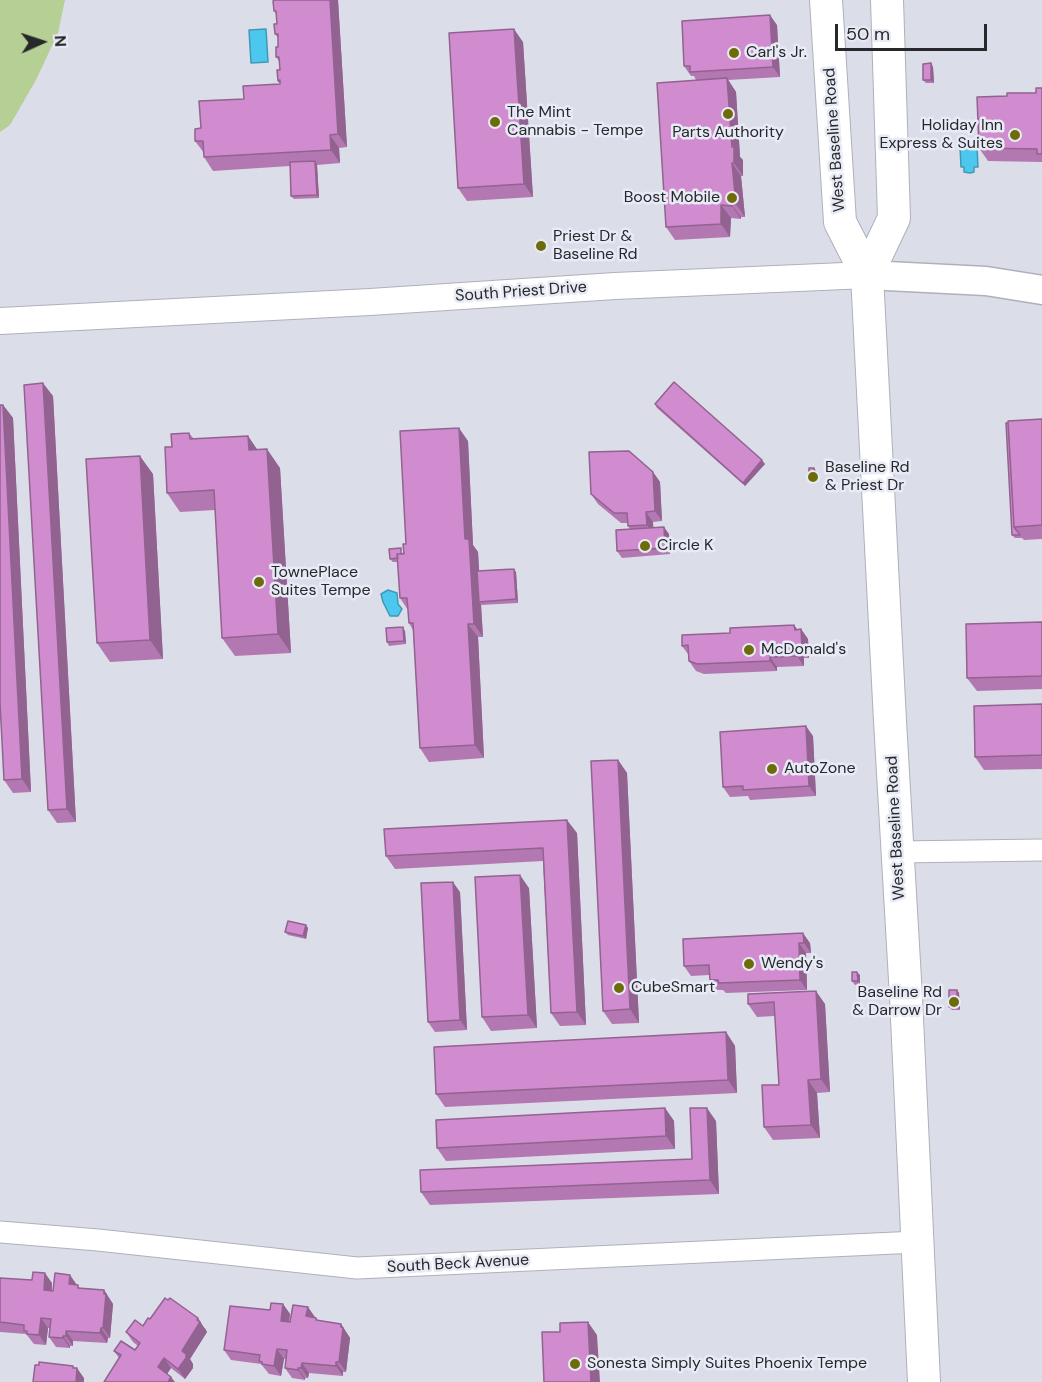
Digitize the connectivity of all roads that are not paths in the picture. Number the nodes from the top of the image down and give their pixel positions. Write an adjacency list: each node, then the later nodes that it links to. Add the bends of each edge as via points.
1 (826, 0): 3 (main road, West Baseline Road, via 840,222)
2 (887, 0): 3 (main road, West Baseline Road, via 894,218)
3 (867, 275): 4 (main road, South Priest Drive, via 986,281); 5 (street, South Priest Drive); 7 (main road, West Baseline Road)
4 (1042, 290)
5 (0, 321)
6 (1042, 850): 7 (street)
7 (898, 852): 9 (main road, West Baseline Road)
8 (0, 1232): 9 (street, South Beck Avenue, via 357,1268)
9 (917, 1242): 10 (main road, West Baseline Road)
10 (924, 1382)

